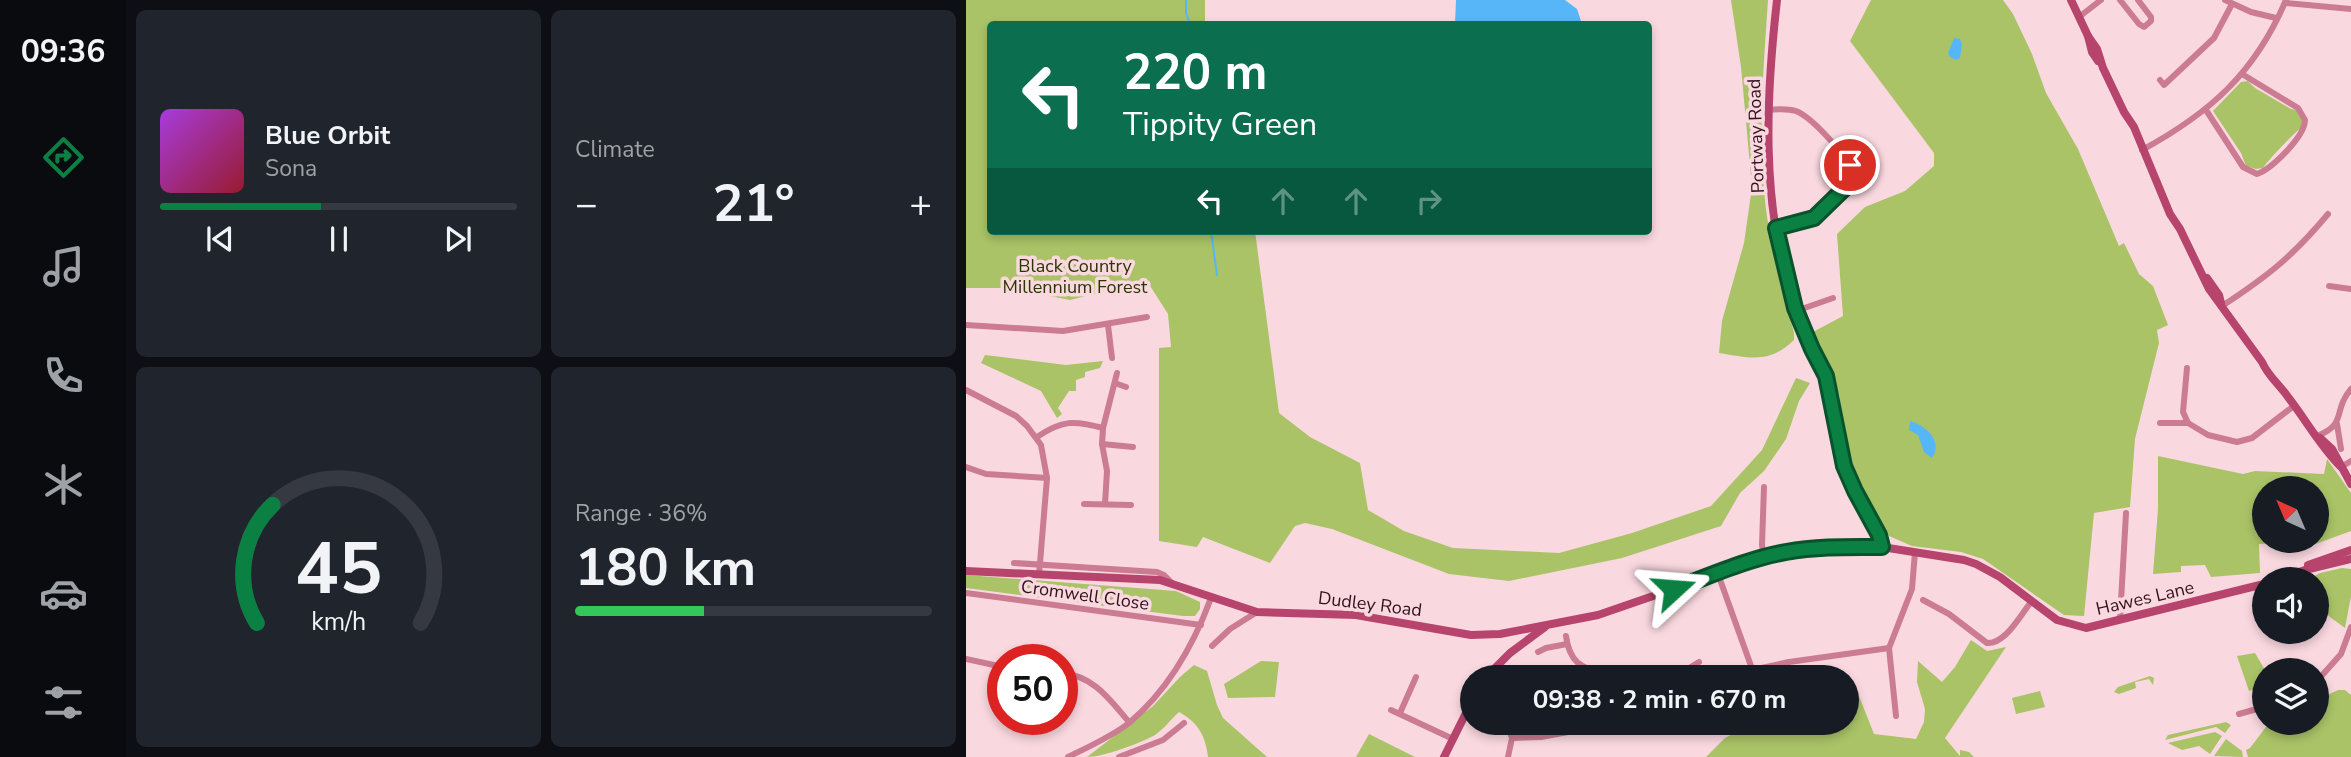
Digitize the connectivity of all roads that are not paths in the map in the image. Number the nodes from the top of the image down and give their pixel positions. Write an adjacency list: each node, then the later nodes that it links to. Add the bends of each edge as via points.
1 (1777, 0): 14 (main road, Portway Road)
2 (2071, 0): 10 (main road)
3 (2101, 0): 10 (street)
4 (2120, 0): 5 (street, via 2144,27 2151,17)
5 (2138, 0)
6 (2225, 0): 8 (street)
7 (2285, 1): 9 (street); 11 (street)
8 (2232, 4): 11 (street); 13 (street, via 2206,48 2164,85)
9 (2351, 9)
10 (2079, 17): 16 (main road)
11 (2276, 19): 12 (street)
12 (2242, 74): 15 (street); 15 (street, via 2298,108 2305,120 2301,134 2268,169 2257,174 2243,167)
13 (2160, 80)
14 (1768, 110): 18 (main road, Portway Road); 18 (street, via 1790,110 1807,118 1843,155 1853,173 1851,182 1814,218)
15 (2206, 110): 16 (street)
16 (2142, 150): 22 (main road, via 2214,299)
17 (2328, 214): 22 (street, via 2280,267)
18 (1776, 228): 23 (main road, Portway Road)
19 (2329, 286): 20 (street)
20 (2351, 289)
21 (1833, 298): 23 (street)
22 (2222, 306): 34 (main road)
23 (1796, 311): 54 (main road, Portway Road, via 1826,376 1848,477)
24 (1147, 317): 26 (street)
25 (966, 324): 26 (street, via 1063,331)
26 (1108, 325): 27 (street)
27 (1112, 358)
28 (2187, 368): 36 (street, via 2183,412)
29 (1118, 373): 30 (street)
30 (1115, 383): 31 (street); 38 (street)
31 (1126, 387)
32 (2351, 389): 37 (street, via 2341,402)
33 (966, 390): 40 (street, via 1016,416)
34 (2295, 405): 36 (street, via 2245,441 2208,435); 39 (main road)
35 (2160, 423): 36 (street)
36 (2188, 423)
37 (2337, 424): 39 (street); 43 (street)
38 (1102, 428): 40 (street, via 1072,422); 41 (street)
39 (2318, 436): 46 (main road, via 2332,449)
40 (1037, 437): 47 (street)
41 (1102, 444): 42 (street); 51 (street, via 1107,471)
42 (1133, 447)
43 (2341, 449)
44 (2351, 461): 46 (street)
45 (966, 467): 47 (street, via 986,474)
46 (2340, 467): 48 (main road)
47 (1047, 478): 63 (street)
48 (2349, 481)
49 (1764, 487): 57 (street)
50 (1084, 504): 51 (street)
51 (1105, 504): 52 (street)
52 (1131, 505)
53 (2116, 521): 71 (street, via 2125,517)
54 (1882, 547): 56 (main road, Hawes Lane); 57 (main road, Dudley Road, via 1820,547)
55 (2351, 550): 60 (main road)
56 (1915, 552): 69 (main road, Hawes Lane, via 1976,564); 76 (street, via 1912,589)
57 (1764, 557): 64 (main road, Dudley Road)
58 (2351, 559): 61 (main road)
59 (1014, 563): 63 (street)
60 (2305, 567)
61 (2318, 567)
62 (966, 571): 63 (main road, Dudley Road)
63 (1040, 571): 67 (main road, Dudley Road, via 1144,578)
64 (1718, 574): 73 (main road, Dudley Road, via 1598,615); 84 (street)
65 (2252, 587): 71 (main road, Hawes Lane)
66 (966, 593): 72 (street, Cromwell Close)
67 (1211, 598): 70 (main road, Dudley Road); 72 (street)
68 (1923, 600): 69 (street, via 1991,644 2002,638)
69 (2032, 601): 71 (main road, Hawes Lane, via 2057,620 2086,628)
70 (1257, 612): 73 (main road, Dudley Road, via 1356,615 1471,635); 75 (street)
71 (2120, 619)
72 (1201, 625): 94 (street, via 1176,668)
73 (1547, 626): 81 (main road)
74 (2351, 627): 86 (street, via 2341,654)
75 (1212, 646)
76 (1888, 648): 85 (street); 93 (street)
77 (1538, 652): 82 (street, via 1566,640)
78 (966, 659): 80 (street)
79 (1699, 662): 83 (street)
80 (987, 664)
81 (1498, 665)
82 (1579, 665)
83 (1694, 665)
84 (1751, 665)
85 (1780, 665)
86 (2329, 669)
87 (1078, 677): 94 (street, via 1105,693)
88 (1416, 677): 91 (street)
89 (1391, 710): 91 (street)
90 (2252, 710): 92 (street)
91 (1400, 713): 100 (street)
92 (2239, 713)
93 (1896, 716)
94 (1129, 722): 102 (street)
95 (1184, 723): 101 (street)
96 (1460, 724): 100 (main road)
97 (1511, 735): 99 (street)
98 (1552, 735): 99 (street)
99 (1512, 738): 105 (street)
100 (1452, 739): 104 (main road)
101 (1137, 754): 103 (street)
102 (1068, 757)
103 (1119, 757)
104 (1444, 757)
105 (1508, 757)

